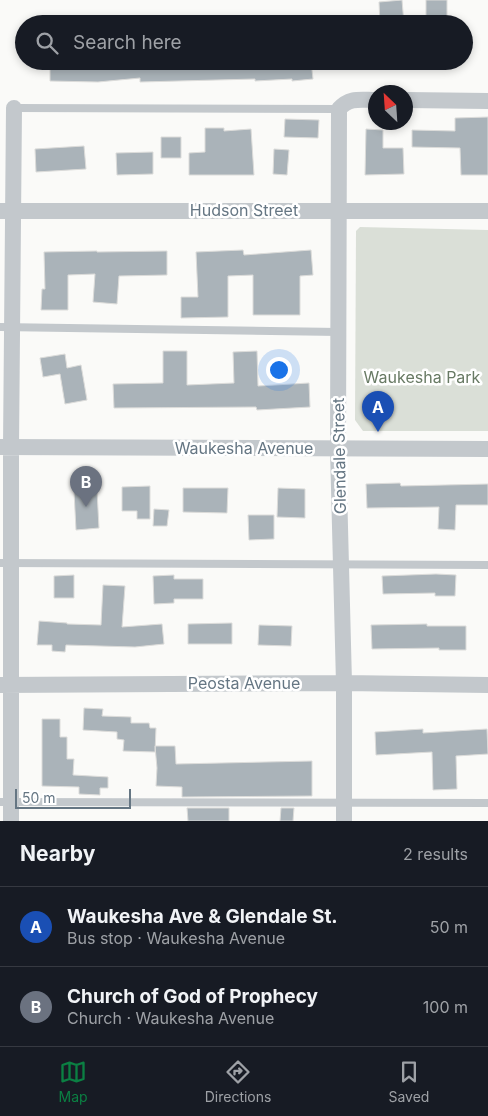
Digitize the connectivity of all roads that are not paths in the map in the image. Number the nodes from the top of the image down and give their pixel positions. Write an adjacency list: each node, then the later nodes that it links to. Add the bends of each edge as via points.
1 (368, 100): 5 (street, via 345,102)
2 (413, 100): 3 (street)
3 (488, 100)
4 (14, 108): 5 (lane); 7 (street)
5 (339, 109): 6 (street, Glendale Street)
6 (339, 210): 7 (street, Hudson Street); 8 (street, Hudson Street); 10 (street, Glendale Street)
7 (6, 211): 9 (street)
8 (488, 211)
9 (6, 327): 10 (lane); 11 (street)
10 (338, 332): 12 (street, Glendale Street)
11 (5, 447): 12 (street, Waukesha Avenue); 14 (street)
12 (338, 449): 13 (street, Waukesha Avenue); 15 (street, Glendale Street)
13 (488, 449)
14 (5, 563): 15 (lane); 18 (street)
15 (341, 564): 16 (lane); 17 (street, Glendale Street)
16 (488, 565)
17 (344, 683): 18 (street, Peosta Avenue); 19 (street, Peosta Avenue); 22 (street, Glendale Street)
18 (5, 685): 20 (street)
19 (488, 685)
20 (5, 802): 22 (lane); 23 (street)
21 (488, 803): 22 (lane)
22 (344, 804): 24 (street, Glendale Street)
23 (11, 821)
24 (344, 821)

